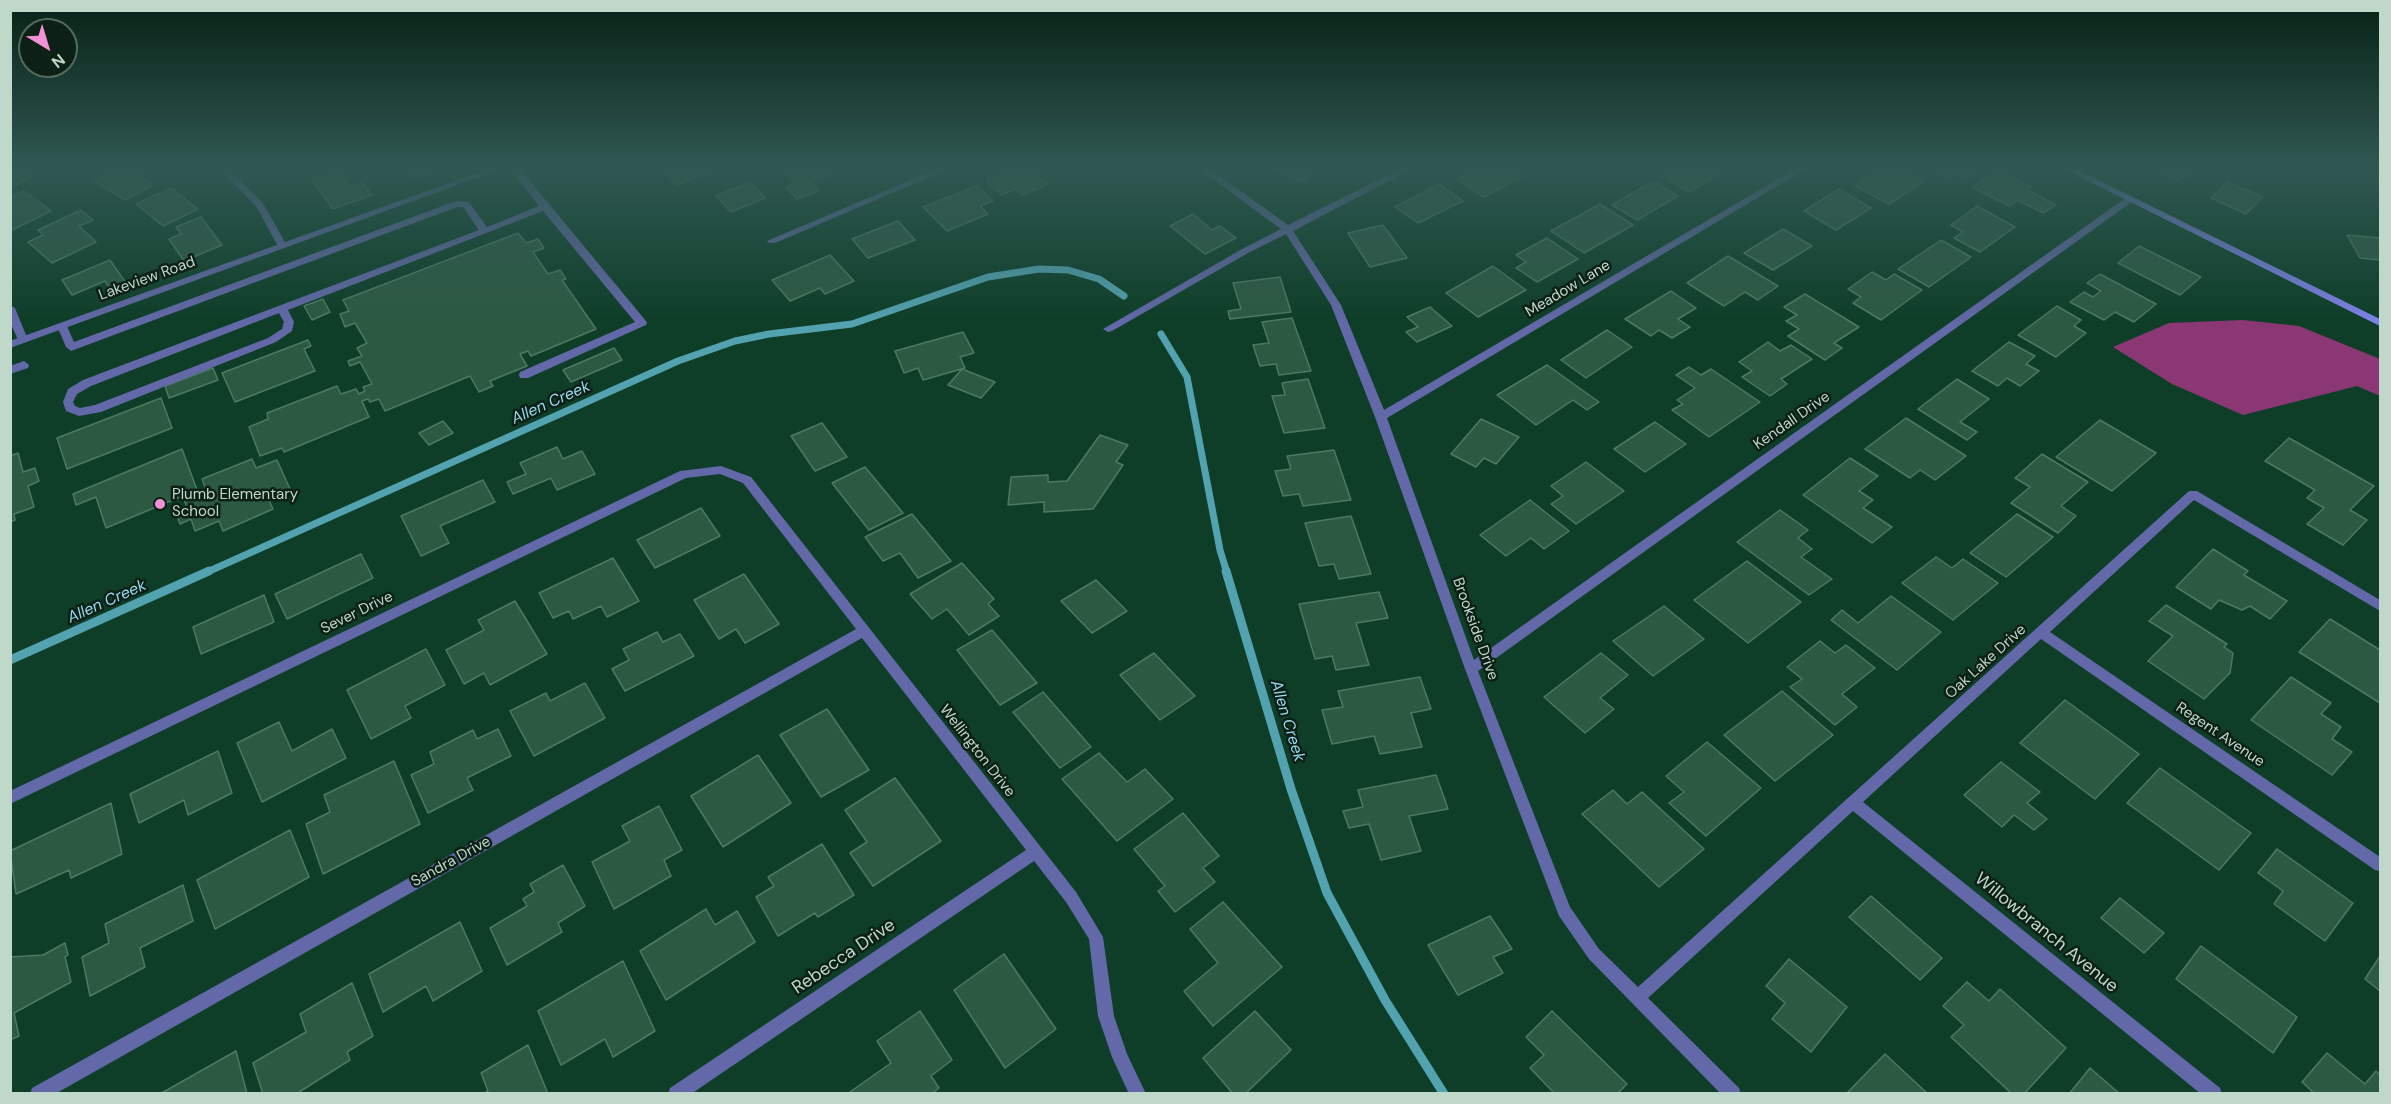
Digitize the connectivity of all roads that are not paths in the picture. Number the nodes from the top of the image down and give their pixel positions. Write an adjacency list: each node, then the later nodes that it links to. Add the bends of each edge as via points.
1 (268, 221): 16 (street)
2 (353, 221): 16 (street, Lakeview Road)
3 (412, 221): 20 (street, via 71,347)
4 (478, 221): 14 (street)
5 (511, 221): 14 (street)
6 (556, 221): 26 (street, via 642,323)
7 (821, 221): 15 (street)
8 (1275, 221): 13 (street, Brookside Drive)
9 (1304, 221): 13 (street)
10 (1714, 221): 27 (street, Meadow Lane)
11 (2100, 221): 32 (street, Kendall Drive)
12 (2173, 221): 19 (main road)
13 (1287, 229): 21 (street); 27 (street, Brookside Drive, via 1336,305)
14 (485, 231): 17 (street)
15 (772, 241)
16 (282, 246): 20 (street, Lakeview Road)
17 (282, 308): 17 (street, via 289,322 287,331 272,340 97,408 80,412 70,408 72,392 87,383)
18 (10, 309): 22 (street)
19 (2380, 323)
20 (62, 326): 22 (street, Lakeview Road)
21 (1108, 329)
22 (23, 340): 23 (street, Lakeview Road)
23 (10, 345)
24 (24, 365): 25 (street)
25 (10, 370)
26 (524, 375)
27 (1381, 417): 32 (street, Brookside Drive)
28 (721, 470): 30 (street, Wellington Drive, via 747,480); 33 (street, Sever Drive, via 684,474)
29 (2380, 606): 31 (street, Oak Lake Drive, via 2193,494)
30 (863, 631): 35 (street, Wellington Drive); 38 (street, Sandra Drive)
31 (2042, 633): 34 (street, Oak Lake Drive); 36 (street, Regent Avenue)
32 (1471, 669): 37 (street, Brookside Drive, via 1563,911 1594,954)
33 (10, 798)
34 (1853, 803): 37 (street, Oak Lake Drive); 42 (street, Willowbranch Avenue)
35 (1035, 852): 39 (street, Rebecca Drive); 40 (street, Wellington Drive, via 1071,897 1096,937 1106,1016)
36 (2380, 865)
37 (1637, 998): 41 (street, Brookside Drive)
38 (38, 1094)
39 (676, 1094)
40 (1138, 1094)
41 (1733, 1094)
42 (2214, 1094)

